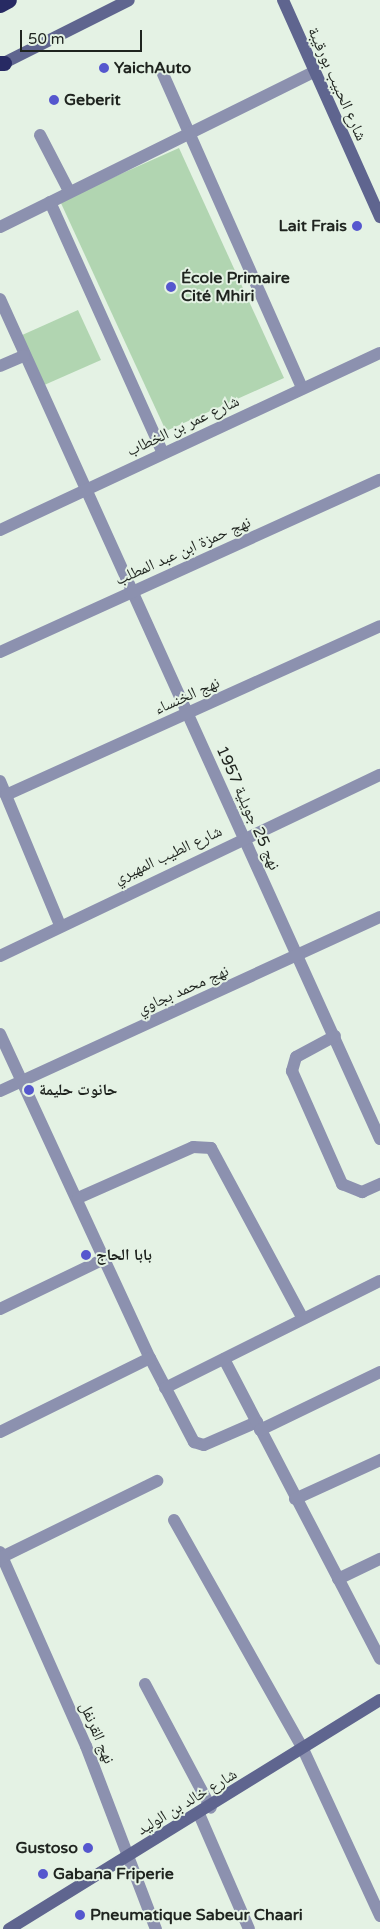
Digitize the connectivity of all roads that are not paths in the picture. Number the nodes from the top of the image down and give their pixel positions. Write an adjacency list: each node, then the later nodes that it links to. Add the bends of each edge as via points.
1 (9, 0): 4 (highway)
2 (129, 0): 5 (street)
3 (285, 0): 6 (street, شارع الحبيب بورقيبة)
4 (0, 4)
5 (1, 63)
6 (314, 72): 8 (street); 12 (street, شارع الحبيب بورقيبة)
7 (163, 74): 8 (street)
8 (191, 131): 10 (street); 18 (street)
9 (40, 135): 10 (street)
10 (69, 191): 11 (street)
11 (50, 202): 13 (street); 19 (street)
12 (380, 216)
13 (0, 227)
14 (0, 299): 16 (street, نهج 25 جويلية 1957)
15 (380, 353): 18 (street, شارع عمر بن الخطاب)
16 (24, 356): 17 (street); 21 (street, نهج 25 جويلية 1957)
17 (0, 366)
18 (302, 388): 19 (street, شارع عمر بن الخطاب)
19 (163, 453): 21 (street, شارع عمر بن الخطاب)
20 (380, 480): 23 (street, نهج حمزة ابن عبد المطلب)
21 (87, 490): 22 (street, شارع عمر بن الخطاب); 23 (street, نهج 25 جويلية 1957)
22 (0, 530)
23 (134, 591): 25 (street, نهج حمزة ابن عبد المطلب); 26 (street, نهج 25 جويلية 1957)
24 (380, 626): 26 (street, نهج الخنساء)
25 (0, 652)
26 (189, 712): 29 (street, نهج الخنساء); 30 (street, نهج 25 جويلية 1957)
27 (380, 775): 30 (street, شارع الطيب المهيري)
28 (0, 781): 29 (street)
29 (6, 795): 32 (street)
30 (243, 838): 32 (street, شارع الطيب المهيري); 34 (street, نهج 25 جويلية 1957)
31 (380, 917): 34 (street, نهج محمد بجاوي)
32 (60, 924): 33 (street, شارع الطيب المهيري)
33 (0, 956)
34 (296, 956): 36 (street, نهج 25 جويلية 1957); 37 (street, نهج محمد بجاوي)
35 (0, 1034): 37 (street)
36 (335, 1036): 39 (street, نهج 25 جويلية 1957); 40 (street, via 296,1057 292,1071 342,1184 362,1192)
37 (22, 1081): 38 (street, نهج محمد بجاوي); 41 (street)
38 (0, 1091)
39 (380, 1139)
40 (380, 1184)
41 (78, 1198): 42 (street); 45 (street, via 193,1147 211,1148)
42 (104, 1259): 44 (street); 46 (street)
43 (380, 1281): 45 (street)
44 (0, 1309)
45 (302, 1318): 47 (street)
46 (150, 1358): 49 (street); 51 (street)
47 (224, 1359): 49 (street); 50 (street)
48 (380, 1372): 50 (street)
49 (165, 1388): 50 (street, via 199,1445)
50 (258, 1426): 54 (street)
51 (0, 1432)
52 (380, 1460): 54 (street)
53 (157, 1482): 56 (street)
54 (295, 1499): 58 (street)
55 (174, 1520): 62 (street)
56 (1, 1555): 65 (street, نهج القرنفل, via 86,1746)
57 (380, 1559): 58 (street)
58 (338, 1579): 59 (street)
59 (380, 1659)
60 (145, 1684): 63 (street)
61 (380, 1700): 62 (street, شارع خالد بن الوليد)
62 (303, 1749): 63 (street, شارع خالد بن الوليد); 66 (street)
63 (211, 1808): 64 (street, شارع خالد بن الوليد)
64 (199, 1814): 65 (street, شارع خالد بن الوليد); 69 (street)
65 (128, 1855): 67 (street, شارع خالد بن الوليد); 68 (street, نهج القرنفل)
66 (380, 1916)
67 (9, 1929)
68 (156, 1929)
69 (249, 1929)

